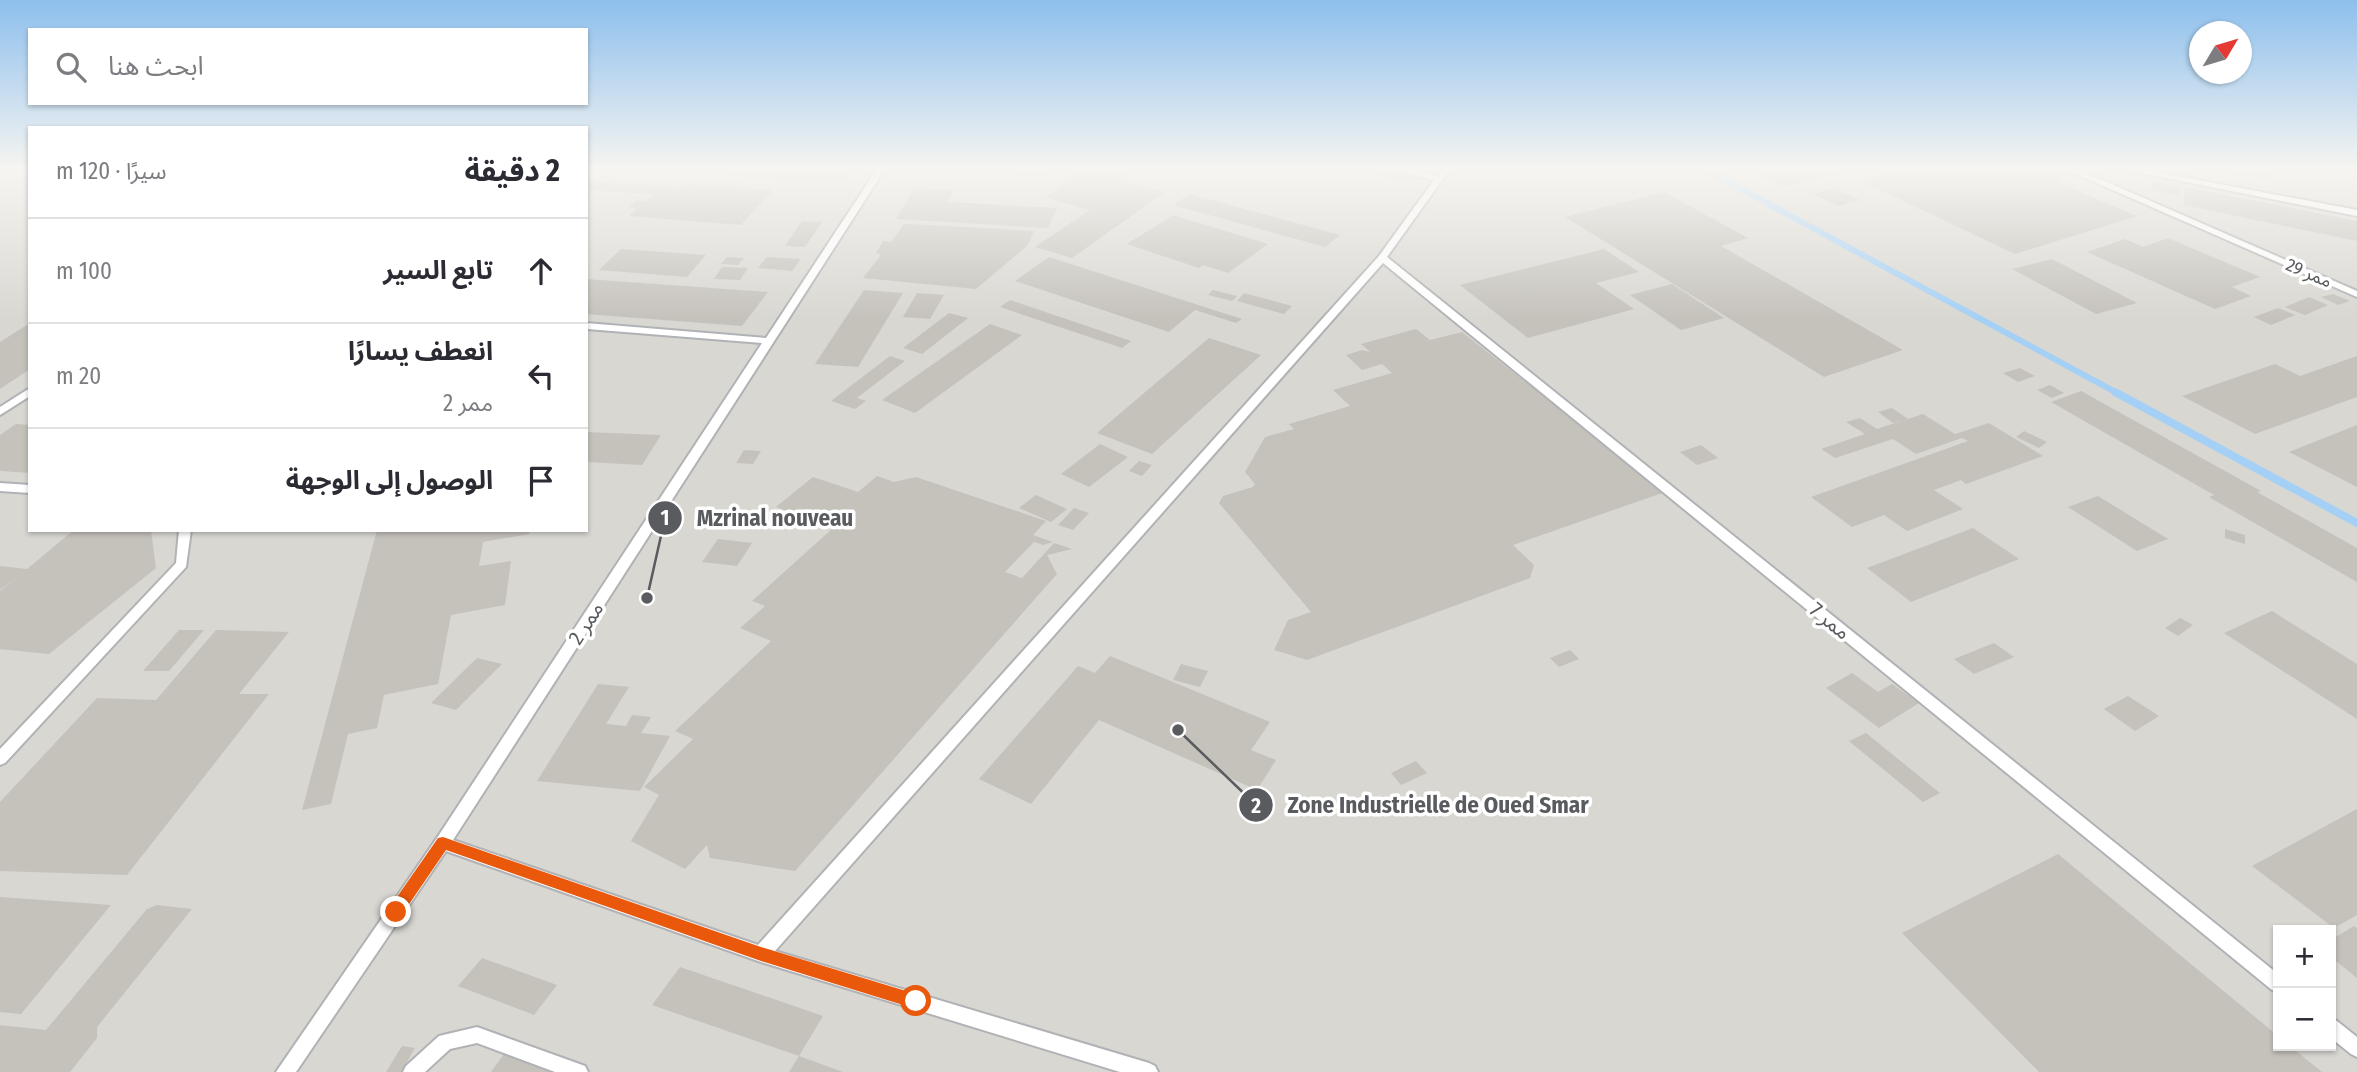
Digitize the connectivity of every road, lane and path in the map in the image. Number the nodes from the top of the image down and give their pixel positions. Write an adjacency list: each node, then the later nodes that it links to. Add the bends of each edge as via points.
1 (849, 219): 7 (lane, ممر 2)
2 (1410, 219): 4 (lane)
3 (2184, 219): 5 (lane, ممر 29)
4 (1382, 258): 15 (lane); 16 (lane, ممر 7)
5 (2357, 294)
6 (588, 326): 7 (lane)
7 (770, 341): 14 (lane, ممر 2)
8 (28, 392): 9 (lane)
9 (0, 412)
10 (0, 487): 11 (lane)
11 (28, 489)
12 (185, 532): 13 (lane, via 182,565)
13 (0, 759)
14 (443, 843): 15 (lane); 19 (lane, ممر 2)
15 (761, 954): 22 (lane)
16 (2273, 980)
17 (2336, 1031): 18 (lane)
18 (2357, 1048)
19 (285, 1072)
20 (412, 1072): 21 (lane, via 445,1042 477,1035)
21 (579, 1072)
22 (1149, 1072)

